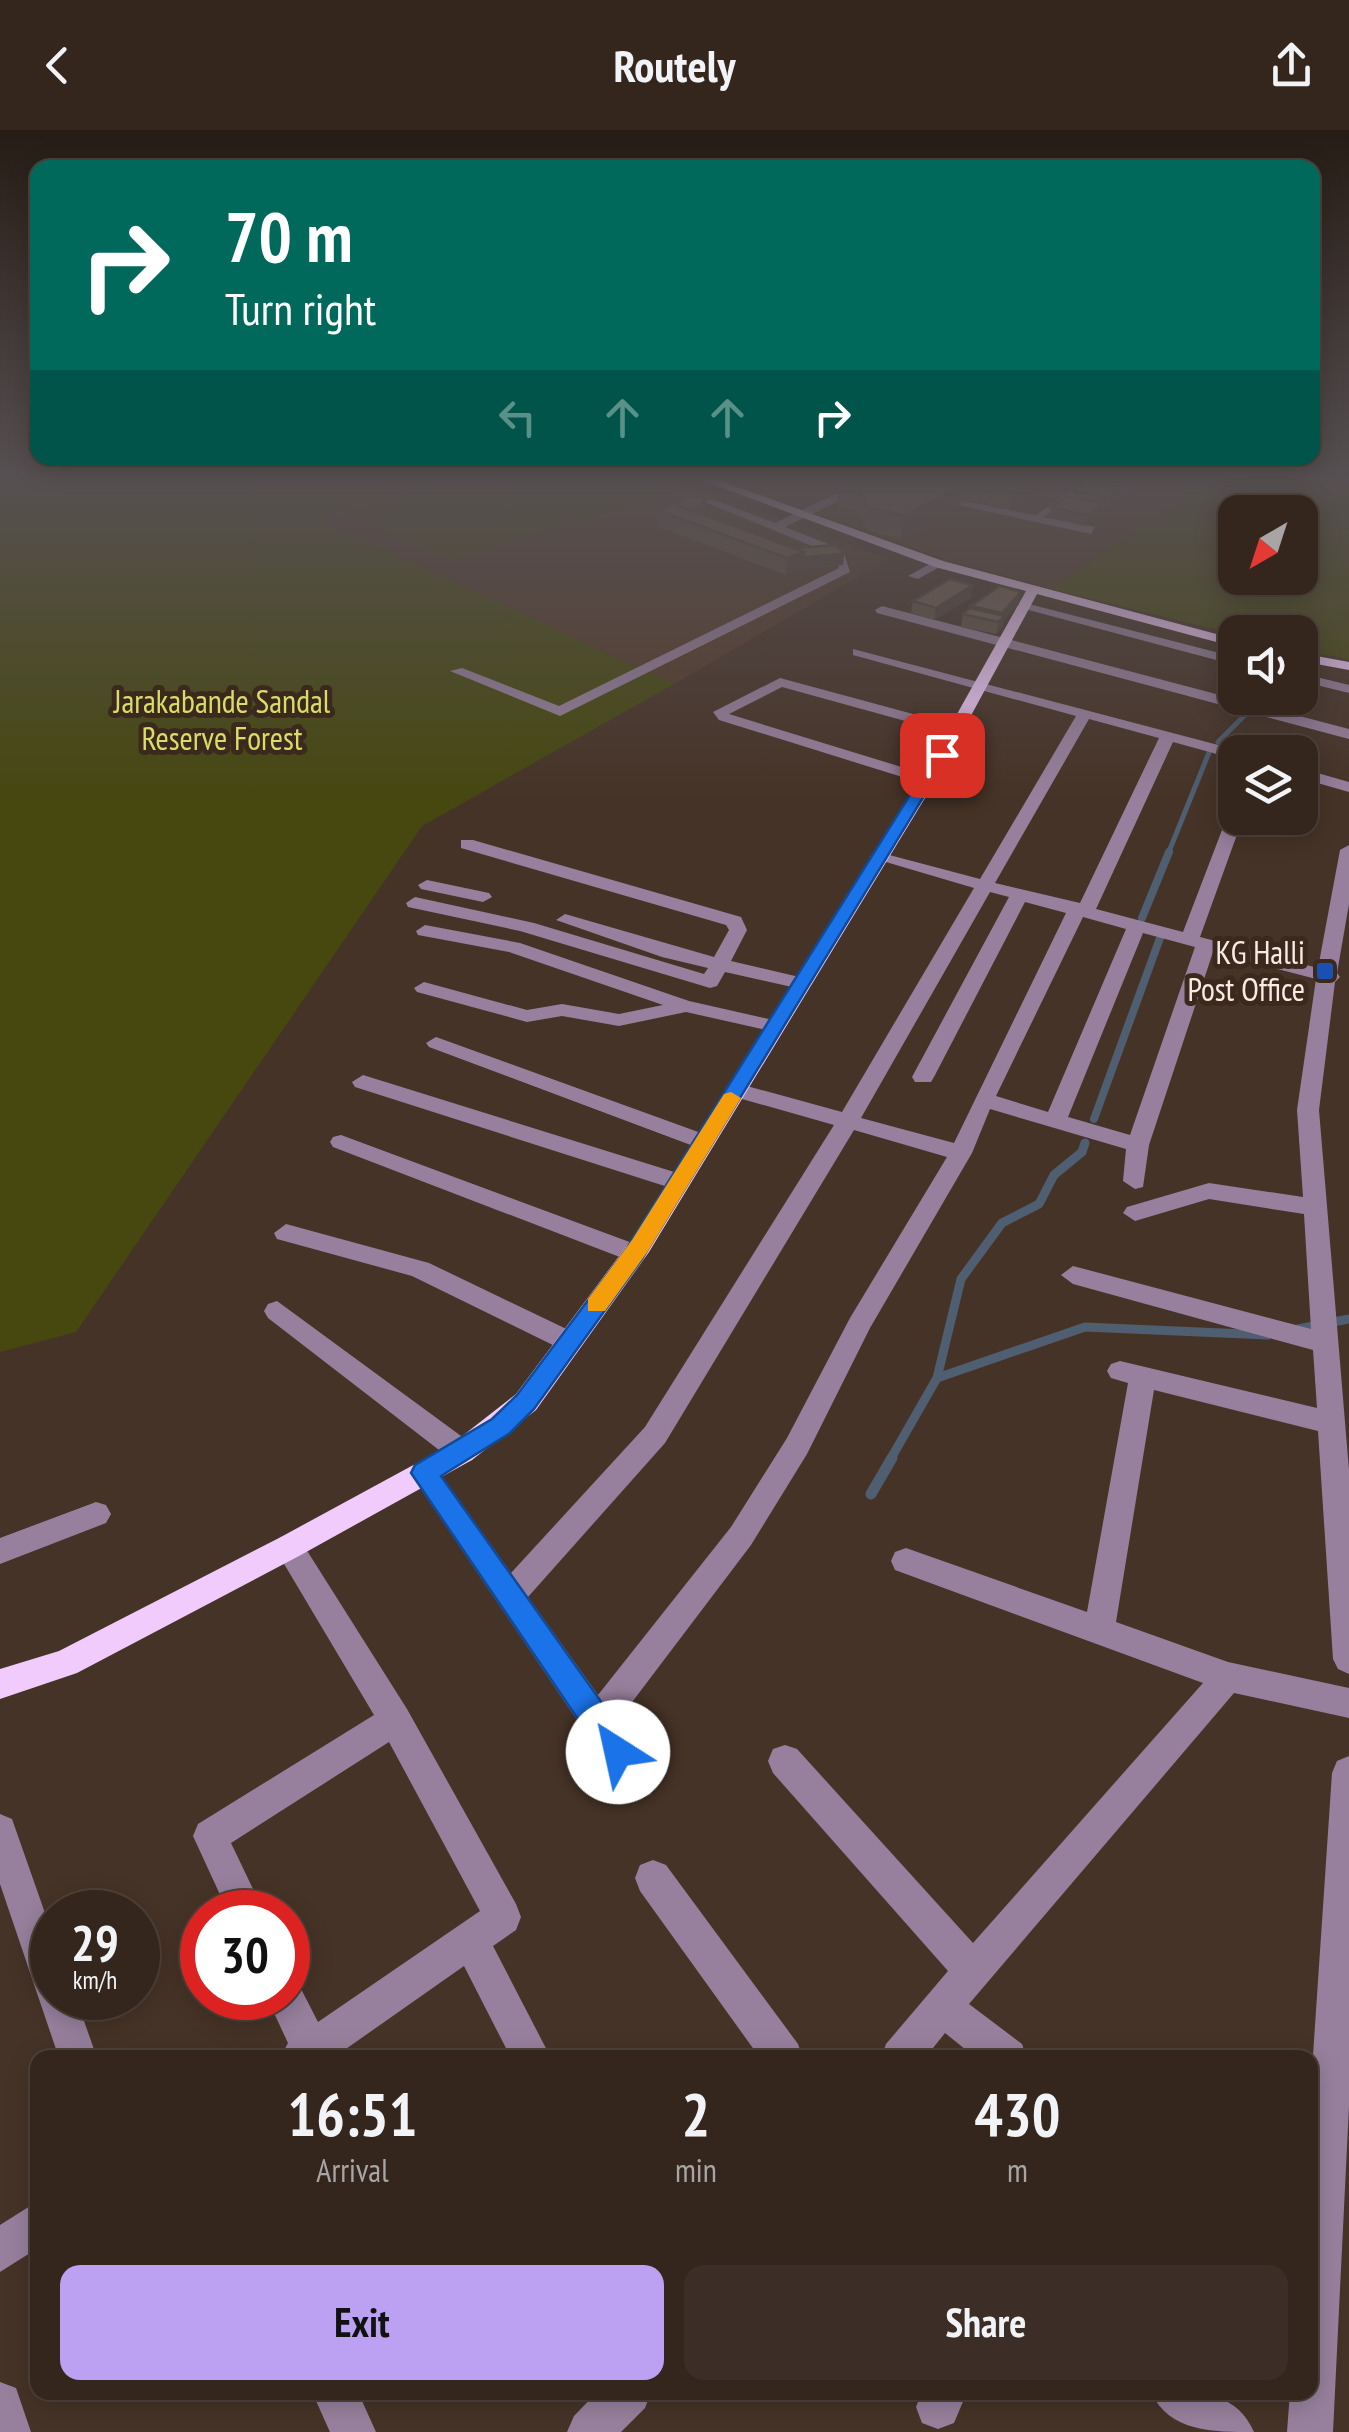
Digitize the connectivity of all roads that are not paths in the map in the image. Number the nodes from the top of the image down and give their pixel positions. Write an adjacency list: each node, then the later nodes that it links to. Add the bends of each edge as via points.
1 (819, 582): 11 (street, via 560,711)
2 (986, 582): 3 (main road)
3 (1029, 599): 5 (main road); 6 (main road); 8 (street)
4 (882, 610): 6 (street)
5 (1218, 639)
6 (1006, 643): 13 (main road); 17 (street)
7 (858, 652): 13 (street)
8 (1218, 655)
9 (1318, 661): 10 (main road)
10 (1349, 666)
11 (457, 671)
12 (1318, 680): 14 (street)
13 (983, 687): 15 (street); 16 (main road)
14 (1349, 688)
15 (1085, 714): 18 (street); 27 (street)
16 (956, 730): 21 (main road); 21 (street, via 780,682 721,712)
17 (1349, 734)
18 (1168, 735): 19 (street); 31 (street)
19 (1218, 749)
20 (1318, 778): 22 (street)
21 (928, 780): 26 (main road)
22 (1349, 787)
23 (1230, 835): 34 (street)
24 (467, 844): 35 (street, via 734,921 738,930)
25 (1349, 850): 36 (street)
26 (878, 857): 27 (street); 37 (main road)
27 (982, 884): 29 (street); 46 (street)
28 (427, 885): 35 (street)
29 (1020, 894): 31 (street); 42 (street)
30 (415, 903): 35 (street, via 544,930 710,982)
31 (1082, 909): 32 (street); 45 (street)
32 (1137, 925): 34 (street); 47 (street)
33 (425, 931): 39 (street, via 513,947)
34 (1198, 941): 36 (street); 50 (street)
35 (721, 966): 37 (street)
36 (1330, 976): 54 (street, via 1312,1047 1308,1110)
37 (801, 983): 40 (main road)
38 (424, 988): 39 (street, via 527,1016 562,1010 620,1020)
39 (686, 1006): 40 (street)
40 (775, 1026): 44 (main road)
41 (436, 1043): 49 (street)
42 (924, 1078)
43 (363, 1082): 52 (street)
44 (736, 1090): 46 (street); 49 (main road)
45 (983, 1100): 47 (street); 51 (street)
46 (848, 1121): 51 (street); 69 (street, via 655,1435)
47 (1055, 1121): 50 (street)
48 (341, 1142): 57 (street)
49 (704, 1142): 52 (main road)
50 (1138, 1145): 53 (street)
51 (961, 1152): 76 (street, via 741,1536)
52 (679, 1182): 57 (main road)
53 (1135, 1182)
54 (1316, 1208): 55 (street, via 1210,1191); 61 (street)
55 (1135, 1213)
56 (286, 1233): 60 (street, via 420,1268)
57 (634, 1254): 60 (main road)
58 (1073, 1275): 61 (street)
59 (277, 1310): 63 (street)
60 (570, 1342): 63 (main road, via 526,1402)
61 (1326, 1343): 62 (street)
62 (1332, 1423): 70 (street, via 1131,1374); 71 (street)
63 (462, 1452): 64 (main road)
64 (424, 1473): 66 (main road); 69 (street)
65 (96, 1514): 67 (street)
66 (289, 1546): 73 (main road, via 66,1663); 75 (street)
67 (0, 1551)
68 (906, 1561): 70 (street)
69 (510, 1596): 76 (street)
70 (1099, 1631): 72 (street)
71 (1349, 1659)
72 (1228, 1677): 74 (street); 85 (street)
73 (0, 1684)
74 (1349, 1703)
75 (395, 1720): 82 (street, via 210,1836); 84 (street, via 503,1917)
76 (597, 1722): 79 (street)
77 (785, 1762): 85 (street)
78 (1349, 1773): 96 (street)
79 (639, 1782)
80 (0, 1832): 83 (street)
81 (653, 1878): 93 (street)
82 (236, 1890)
83 (30, 1920)
84 (470, 1940): 91 (street); 92 (street)
85 (973, 1971): 86 (street)
86 (942, 2007): 94 (street); 95 (street)
87 (65, 2020): 89 (street)
88 (293, 2020): 90 (street)
89 (75, 2050)
90 (304, 2050)
91 (311, 2050)
92 (528, 2050)
93 (778, 2050)
94 (907, 2050)
95 (998, 2050)
96 (1318, 2216)
97 (30, 2228): 98 (street)
98 (0, 2251)
99 (338, 2400): 105 (street)
100 (621, 2400): 106 (street)
101 (1185, 2400): 107 (street)
102 (1311, 2400): 108 (street)
103 (0, 2404): 104 (street)
104 (8, 2432)
105 (353, 2432)
106 (590, 2432)
107 (1231, 2432)
108 (1310, 2432)

